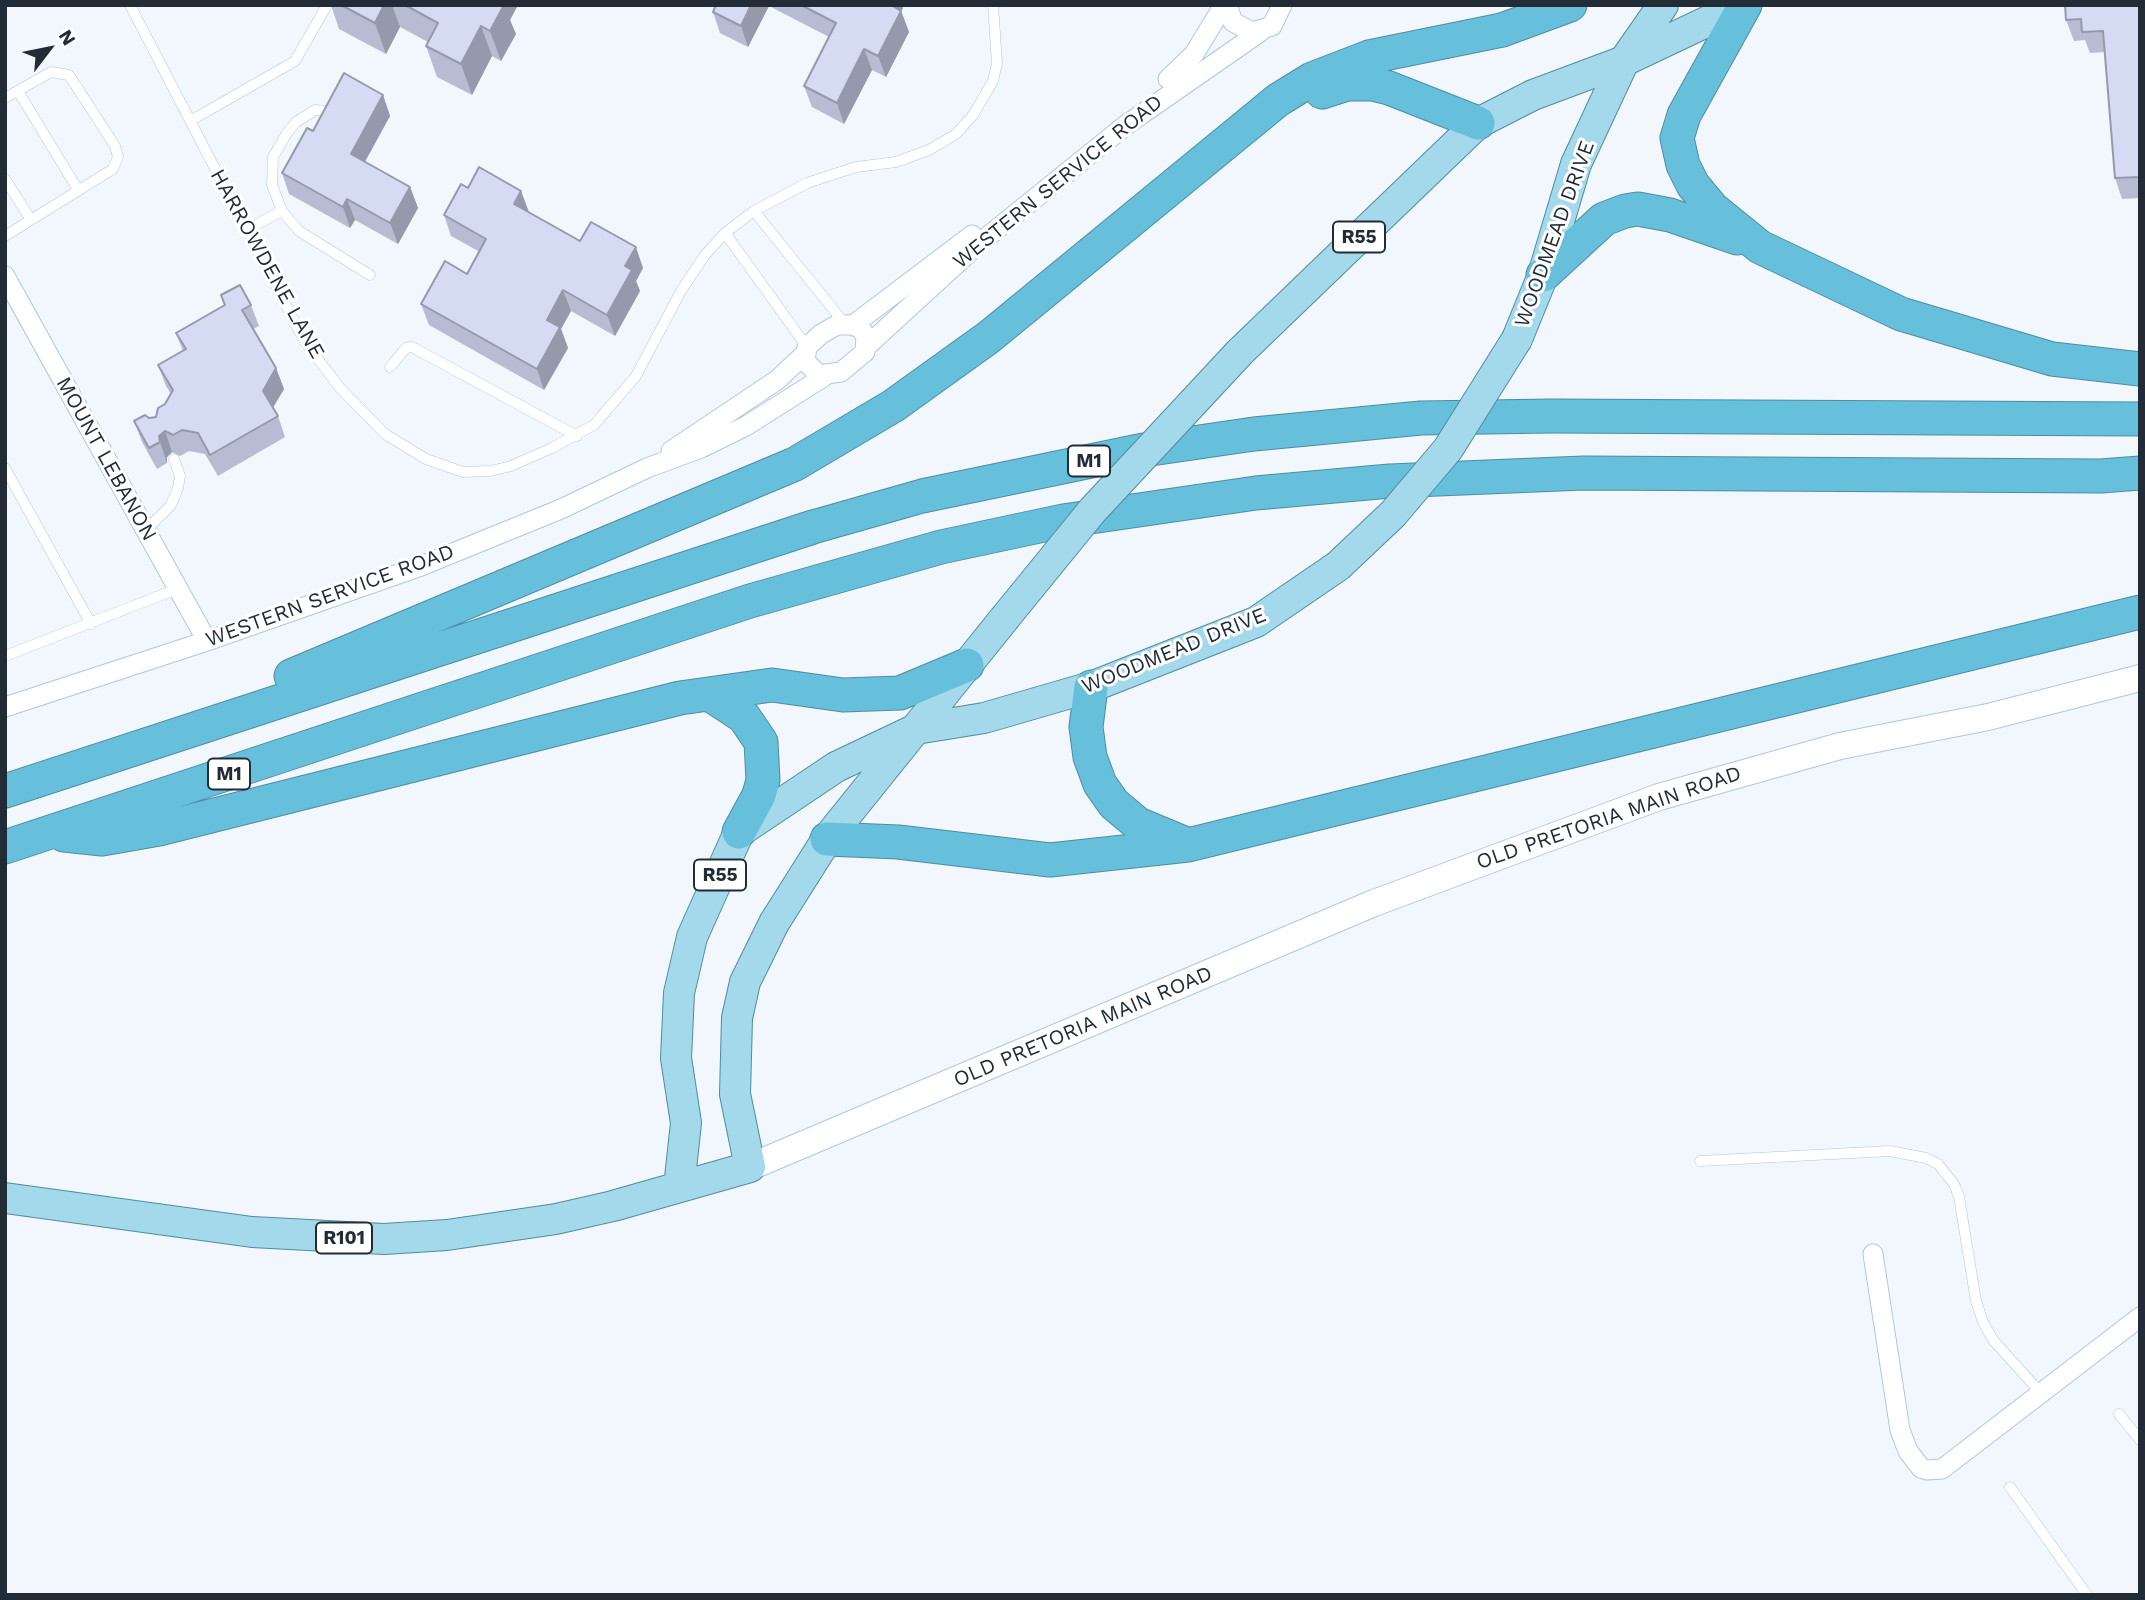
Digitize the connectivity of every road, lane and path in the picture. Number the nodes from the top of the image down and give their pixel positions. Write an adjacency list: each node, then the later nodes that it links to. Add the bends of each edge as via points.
1 (130, 5): 14 (lane, HARROWDENE LANE)
2 (327, 5): 14 (lane, via 300,55 288,66)
3 (993, 5): 20 (lane, HARROWDENE LANE, via 997,63 993,81 956,134 897,162 856,167 807,183)
4 (1225, 5): 9 (street, via 1238,27); 29 (street, WESTERN SERVICE ROAD, via 1184,66 988,222)
5 (1570, 5): 16 (highway, via 1502,30 1369,57 1312,79 1278,100)
6 (1663, 5): 10 (main road, WOODMEAD DRIVE / R55)
7 (1743, 5): 10 (main road, WOODMEAD DRIVE / R55); 25 (highway, via 1684,115 1677,138 1693,185 1712,208)
8 (1285, 8): 9 (street, WESTERN SERVICE ROAD, via 1272,26)
9 (1260, 32): 30 (street, WESTERN SERVICE ROAD, via 1116,133 975,246)
10 (1624, 61): 15 (main road, WOODMEAD DRIVE / R55, via 1533,95); 27 (main road, WOODMEAD DRIVE / R55, via 1576,164)
11 (18, 91): 12 (lane); 18 (lane); 18 (lane, via 51,72 69,75 115,146 118,157 113,169)
12 (5, 97)
13 (330, 111): 19 (lane, via 315,110 296,122 273,157 272,185)
14 (190, 121): 22 (lane, HARROWDENE LANE)
15 (1478, 123): 16 (highway, via 1390,88 1356,83 1311,96); 47 (main road, WOODMEAD DRIVE / R55, bridge, via 1240,352 1092,511)
16 (1236, 136): 53 (highway, via 989,337 893,406 795,464 314,667 126,739)
17 (5, 179): 21 (lane)
18 (78, 190): 21 (lane)
19 (282, 211): 22 (lane); 26 (lane, via 317,244)
20 (754, 211): 23 (lane, HARROWDENE LANE); 29 (lane)
21 (31, 220): 24 (lane)
22 (246, 230): 36 (lane, HARROWDENE LANE, via 305,342 360,410 406,449 445,468 491,471)
23 (725, 233): 31 (lane); 36 (lane, HARROWDENE LANE, via 681,291 636,376 594,425)
24 (5, 236)
25 (1760, 247): 27 (highway, via 1670,215 1638,209 1604,219); 33 (highway, via 1901,314 2052,359)
26 (370, 275)
27 (1543, 275): 49 (main road, WOODMEAD DRIVE / R55, bridge, via 1517,339 1448,449 1393,514 1338,566 1255,622)
28 (5, 276): 41 (street, MOUNT LEBANON)
29 (849, 325): 30 (street, via 861,329); 31 (street, via 821,334)
30 (867, 346): 34 (street, via 855,363)
31 (806, 351): 34 (street, via 808,367); 39 (street, WESTERN SERVICE ROAD, via 778,380)
32 (390, 366): 36 (lane, via 412,347)
33 (2140, 369)
34 (825, 376): 39 (street, WESTERN SERVICE ROAD, via 746,426)
35 (2140, 419): 53 (highway, M1, via 1421,418 1144,450 922,496 813,527)
36 (577, 436)
37 (174, 459): 41 (lane, via 180,476 178,488 171,505)
38 (5, 468): 44 (lane)
39 (647, 468): 45 (street, WESTERN SERVICE ROAD, via 421,566)
40 (2140, 473): 56 (highway, M1, via 1584,473 1390,481 1256,493 1063,521 941,547 750,601)
41 (145, 531): 42 (street, MOUNT LEBANON)
42 (177, 589): 44 (lane); 45 (street, MOUNT LEBANON)
43 (2140, 612): 58 (highway)
44 (91, 624): 46 (lane)
45 (206, 641): 51 (street, WESTERN SERVICE ROAD)
46 (5, 656)
47 (967, 665): 50 (highway, via 900,693 843,695 772,685); 52 (main road, WOODMEAD DRIVE / R55)
48 (2140, 678): 61 (main road, OLD PRETORIA MAIN ROAD / R101, via 1988,717 1840,746 1659,797 1374,903)
49 (1091, 687): 52 (main road, WOODMEAD DRIVE / R55, via 984,718); 58 (highway, via 1087,737 1100,784 1114,804 1138,824)
50 (709, 694): 55 (highway, via 744,717 761,743 763,780); 56 (highway, via 672,699 159,829 102,839)
51 (5, 707)
52 (916, 729): 55 (main road, WOODMEAD DRIVE / R55, via 836,767); 57 (main road, WOODMEAD DRIVE / R55)
53 (80, 766): 54 (highway, M1)
54 (5, 791)
55 (739, 832): 62 (main road, R55, via 692,937 680,993 676,1058 686,1124)
56 (48, 833): 59 (highway, M1)
57 (827, 839): 58 (highway, via 898,842 1050,860); 61 (main road, WOODMEAD DRIVE / R55, via 774,923 745,982 737,1018 735,1094)
58 (1188, 845)
59 (5, 848)
60 (1700, 1161): 66 (lane, via 1890,1151 1938,1164 1959,1197 1983,1322)
61 (750, 1167): 62 (main road, OLD PRETORIA MAIN ROAD / R101)
62 (679, 1187): 63 (main road, OLD PRETORIA MAIN ROAD / R101, via 525,1224 384,1239 252,1232)
63 (5, 1198)
64 (1873, 1254): 66 (street, via 1900,1430 1921,1468 1942,1469)
65 (2140, 1318): 66 (street)
66 (2040, 1393)
67 (2119, 1414): 68 (lane)
68 (2140, 1440)
69 (2010, 1487): 70 (lane)
70 (2087, 1595)

